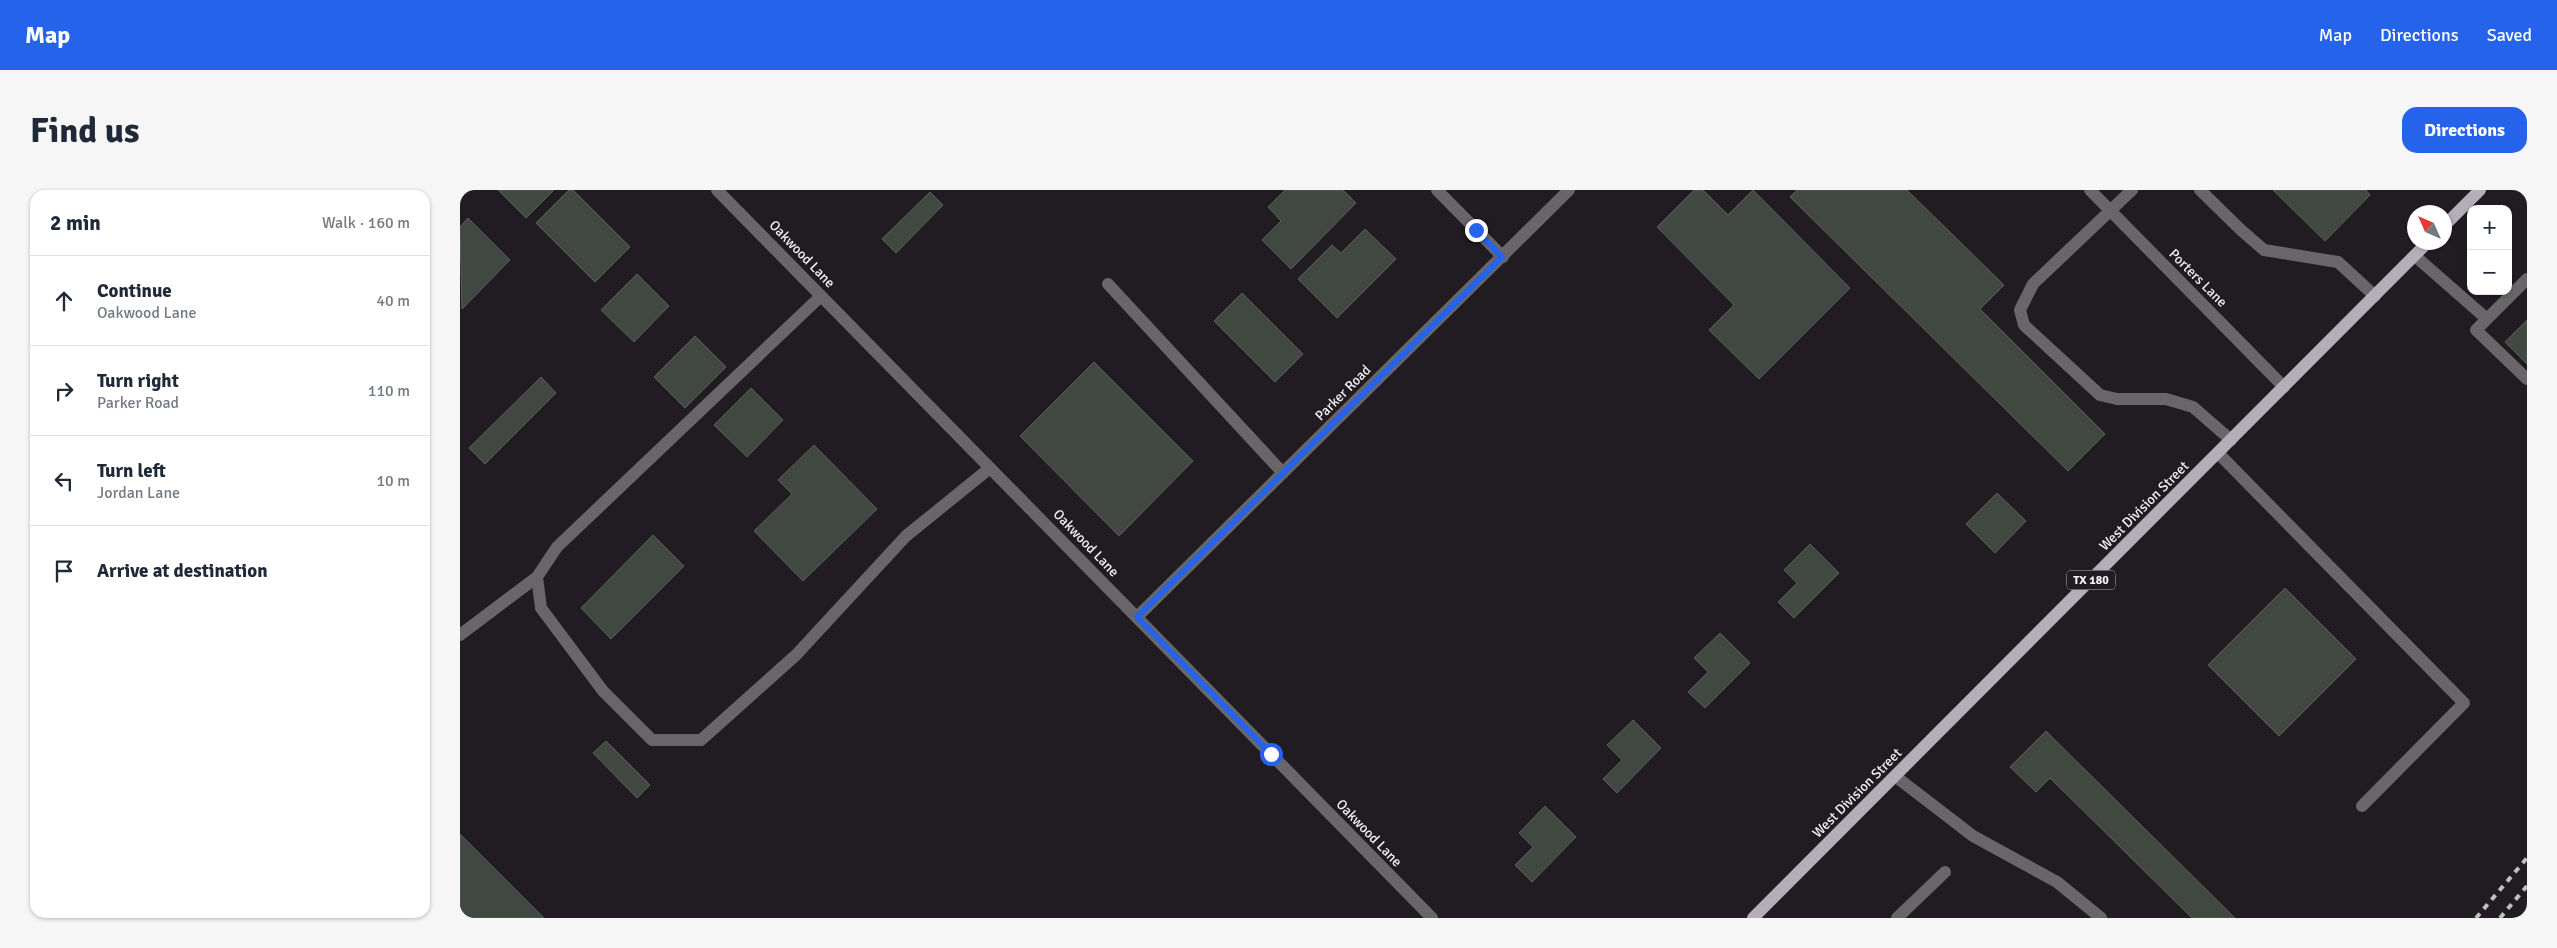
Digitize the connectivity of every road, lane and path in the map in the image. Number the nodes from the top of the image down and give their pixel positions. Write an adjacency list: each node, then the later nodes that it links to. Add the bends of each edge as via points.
1 (718, 190): 15 (street, Oakwood Lane)
2 (1437, 190): 12 (street)
3 (1569, 190): 12 (street, Parker Road)
4 (2090, 190): 8 (street, Porters Lane)
5 (2132, 190): 8 (street)
6 (2200, 190): 16 (street, via 2264,250 2338,262)
7 (2480, 190): 9 (main road)
8 (2110, 210): 19 (street, Porters Lane); 20 (street, via 2033,284 2020,310 2024,325 2100,394 2117,399 2166,399 2193,406)
9 (2452, 218)
10 (2421, 250): 11 (main road, West Division Street / TX 180)
11 (2415, 256): 16 (main road, West Division Street / TX 180); 17 (street)
12 (1502, 257): 23 (street, Parker Road)
13 (2527, 278): 17 (street)
14 (1108, 284): 23 (street)
15 (821, 296): 22 (street, Oakwood Lane); 24 (street, via 557,546)
16 (2374, 296): 19 (main road, West Division Street / TX 180)
17 (2487, 319): 18 (street, via 2476,330)
18 (2527, 379)
19 (2284, 387): 20 (main road, West Division Street / TX 180)
20 (2231, 440): 21 (main road, West Division Street / TX 180)
21 (2218, 453): 27 (main road, West Division Street / TX 180); 28 (street, via 2464,703)
22 (990, 468): 24 (street, via 906,536 796,655 701,740 652,740 603,691 540,608); 25 (street, Oakwood Lane)
23 (1283, 474): 25 (street, Parker Road)
24 (536, 577): 26 (street)
25 (1137, 617): 30 (street, Oakwood Lane)
26 (460, 634)
27 (1895, 776): 31 (main road, West Division Street / TX 180); 33 (street, via 1973,836 2057,882)
28 (2362, 806)
29 (1945, 872): 32 (street)
30 (1432, 918)
31 (1753, 918)
32 (1897, 918)
33 (2101, 918)

